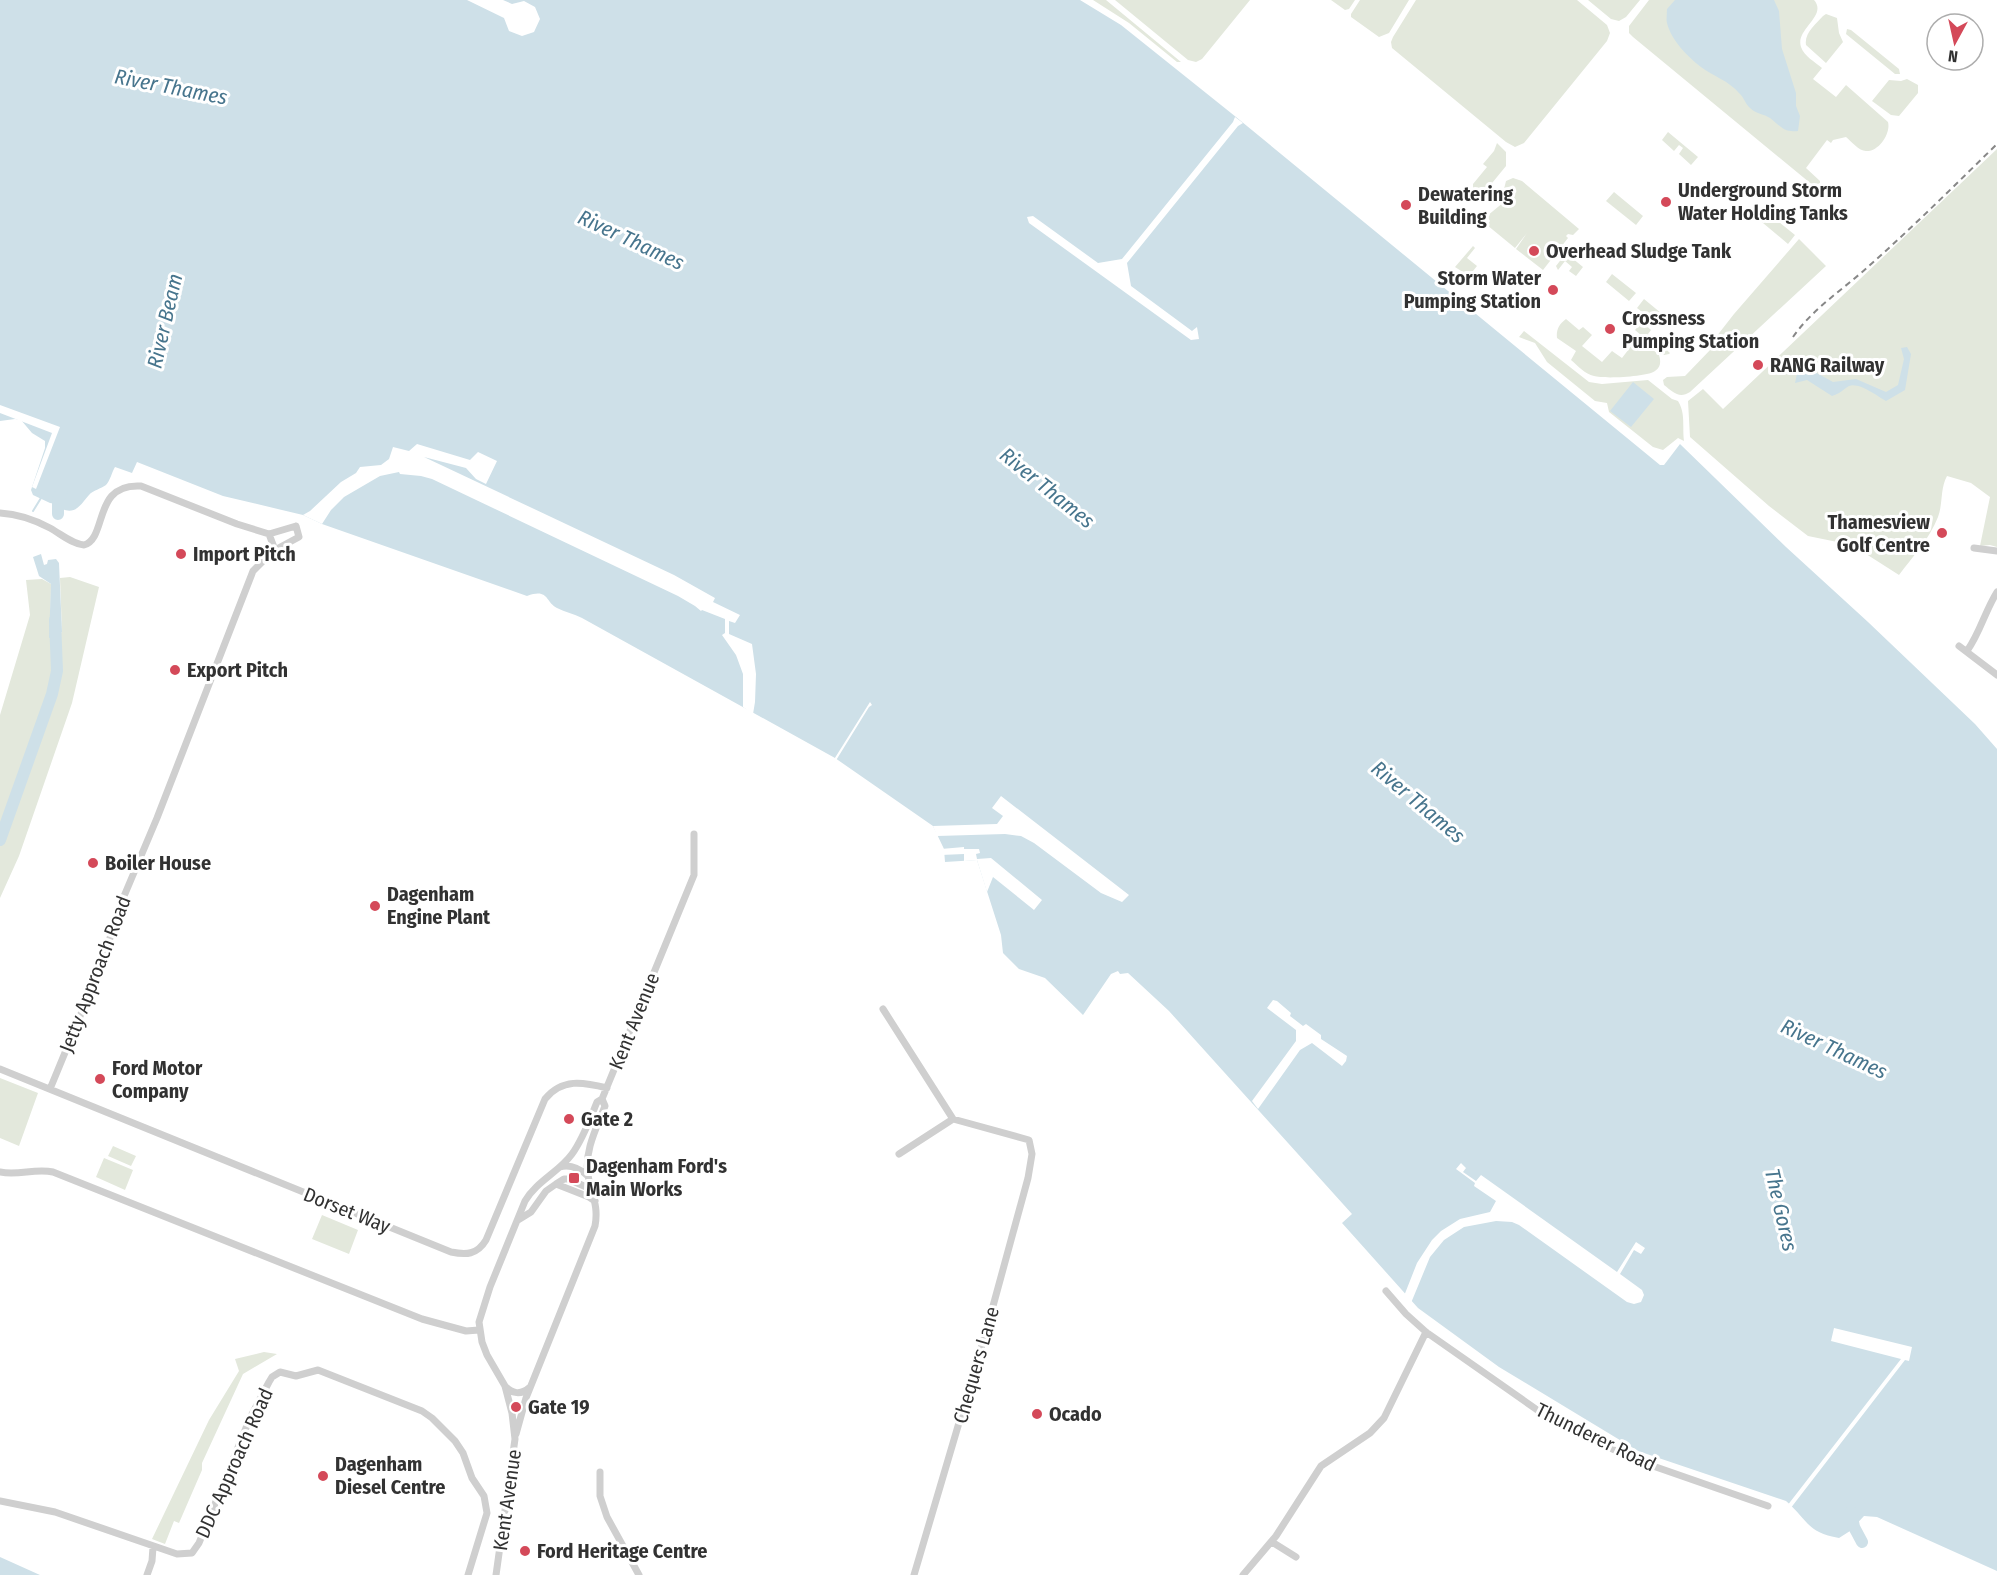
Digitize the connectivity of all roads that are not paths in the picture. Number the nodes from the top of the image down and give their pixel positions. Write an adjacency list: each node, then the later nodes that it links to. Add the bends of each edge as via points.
1 (0, 513): 2 (street, via 41,524 84,545 91,541 117,490 141,486)
2 (269, 534): 4 (street); 4 (street, Jetty Approach Road, via 296,526 299,537)
3 (1974, 548): 5 (street)
4 (275, 550): 14 (street, Jetty Approach Road, via 254,571)
5 (1997, 551)
6 (1997, 592): 8 (street)
7 (1959, 646): 8 (street)
8 (1967, 651): 9 (street)
9 (1997, 675)
10 (694, 834): 13 (street, Kent Avenue, via 694,875)
11 (883, 1009): 16 (street)
12 (0, 1069): 14 (street, Dorset Way)
13 (607, 1088): 14 (street, Dorset Way, via 573,1083 551,1091 486,1240 478,1250 466,1254 451,1252); 15 (street, Kent Avenue)
14 (50, 1089)
15 (602, 1100): 18 (street, Kent Avenue, via 597,1102 572,1154); 20 (street, via 605,1106 588,1155)
16 (953, 1119): 17 (street); 41 (street, Chequers Lane, via 1029,1140 1032,1154 987,1329)
17 (899, 1155)
18 (559, 1167): 20 (street, via 567,1165); 24 (street, Kent Avenue, via 531,1190)
19 (0, 1172): 26 (street, via 53,1172 422,1319 466,1331)
20 (588, 1176): 22 (street)
21 (556, 1184): 22 (street, via 568,1179); 23 (street); 24 (street, via 531,1212)
22 (593, 1190): 23 (street)
23 (596, 1203): 28 (street, via 597,1219 592,1234)
24 (516, 1222): 26 (street, via 480,1316)
25 (1386, 1291): 27 (street, Thunderer Road)
26 (479, 1330): 29 (street, Kent Avenue, via 487,1355)
27 (1426, 1332): 33 (street, Thunderer Road, via 1543,1414 1629,1458); 34 (street, via 1384,1418 1370,1433 1321,1466)
28 (532, 1384): 29 (street, via 519,1393); 30 (street)
29 (505, 1386): 30 (street, Kent Avenue)
30 (515, 1439): 39 (street, Kent Avenue)
31 (600, 1472): 40 (street, via 600,1496 607,1517)
32 (0, 1502): 35 (street, DDC Approach Road, via 55,1512)
33 (1768, 1506)
34 (1272, 1542): 36 (street); 42 (street)
35 (153, 1546): 37 (street); 38 (street, DDC Approach Road, via 180,1554 196,1549 250,1418 272,1377 280,1372 296,1376 318,1370 422,1412 455,1441 482,1492 487,1513)
36 (1296, 1557)
37 (147, 1575)
38 (468, 1575)
39 (496, 1575)
40 (639, 1575)
41 (914, 1575)
42 (1243, 1575)

